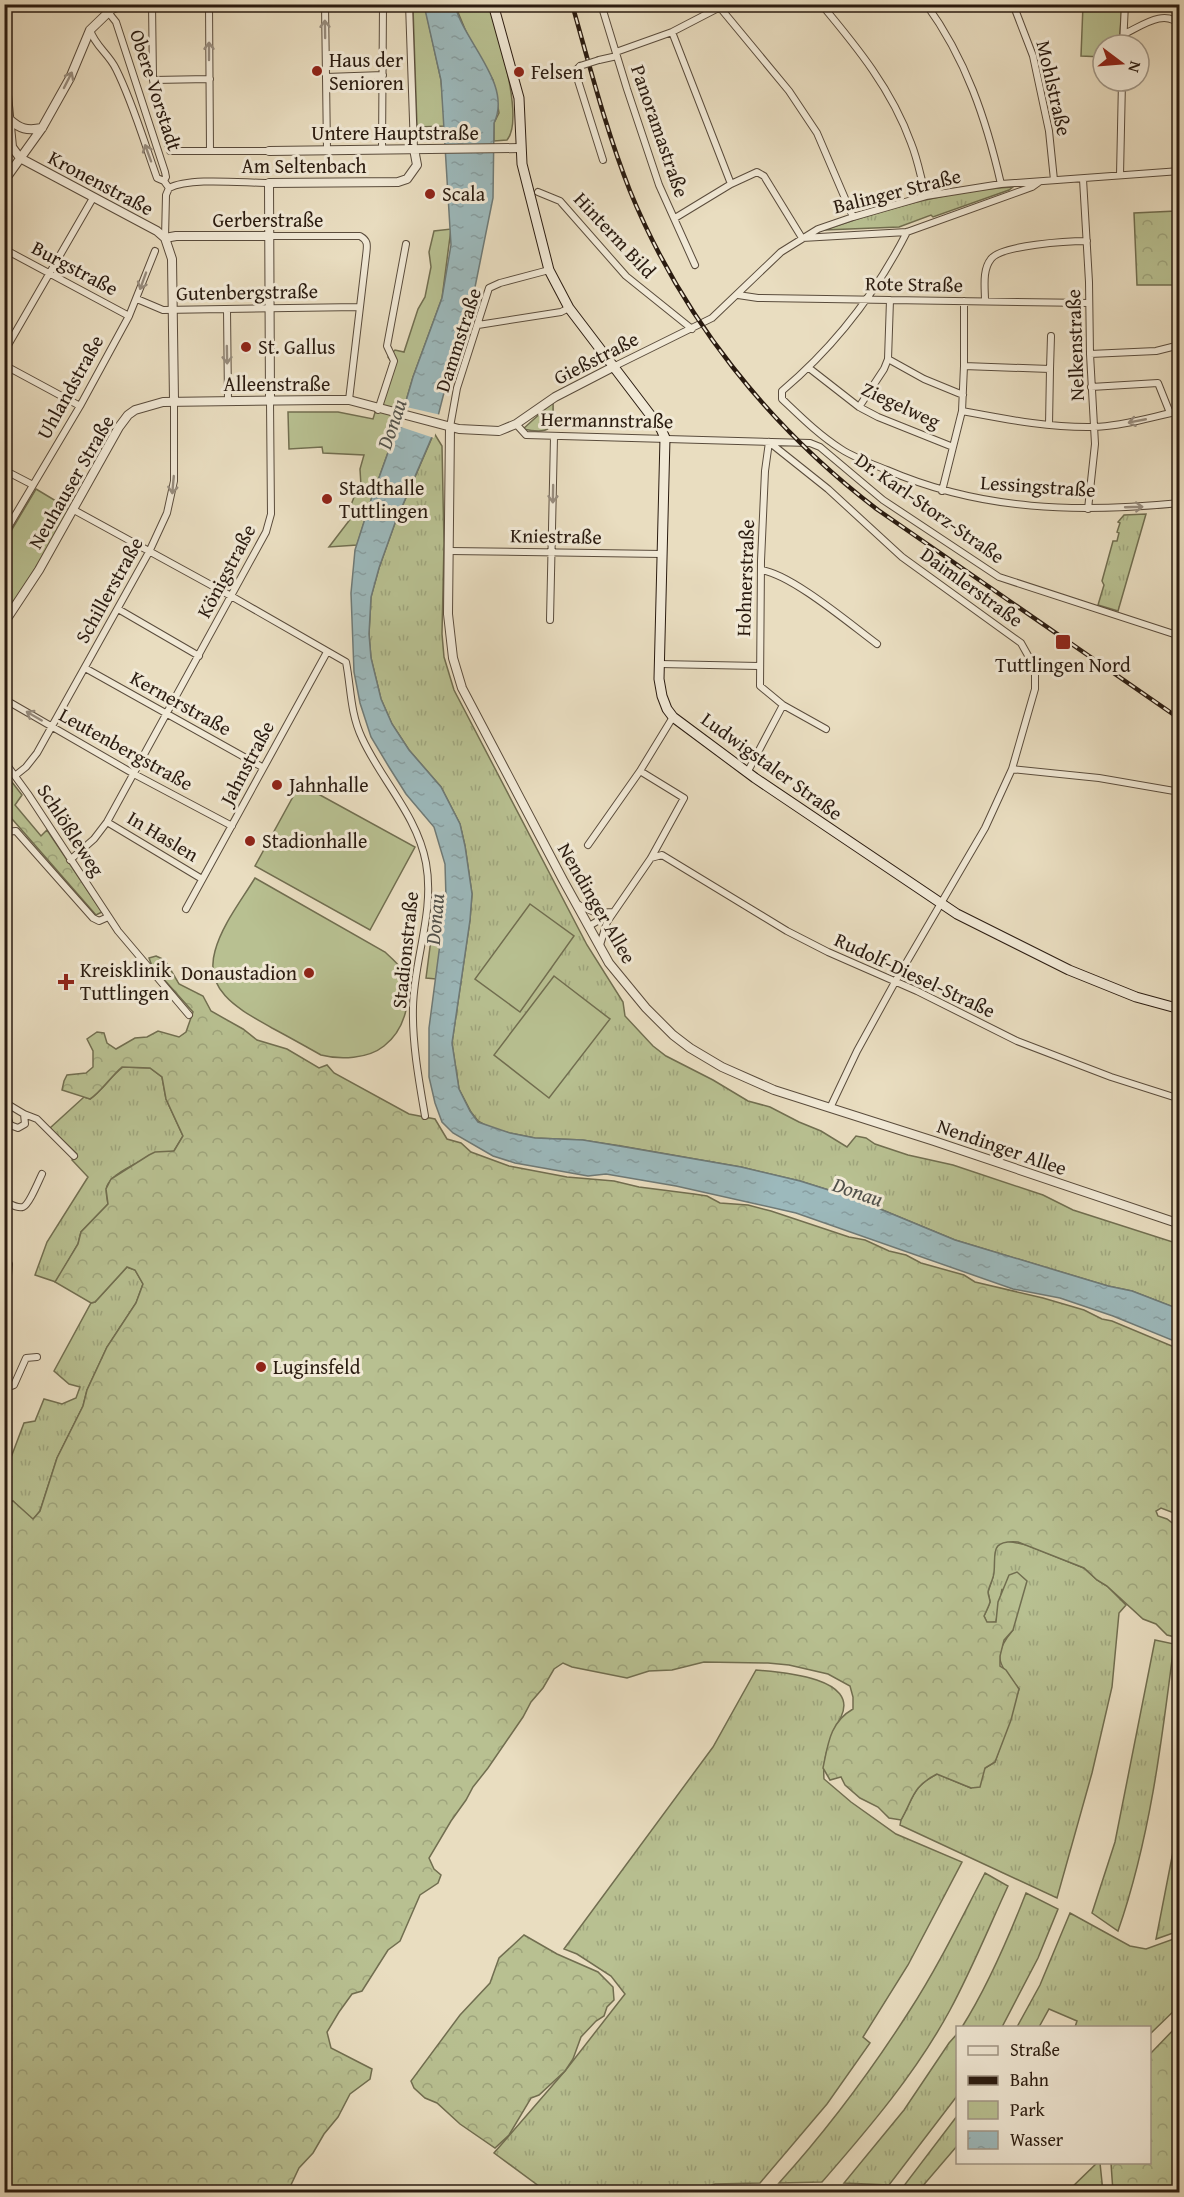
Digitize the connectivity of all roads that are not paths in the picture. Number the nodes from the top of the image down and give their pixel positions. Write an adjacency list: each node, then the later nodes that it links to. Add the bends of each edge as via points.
1 (102, 4): 14 (street)
2 (209, 4): 25 (street, one-way to 2)
3 (325, 4): 23 (street, one-way to 3)
4 (384, 4): 22 (street)
5 (409, 4): 32 (street)
6 (493, 4): 30 (main road, via 519,99)
7 (601, 4): 20 (street, Panoramastraße)
8 (821, 4): 50 (street, via 858,46 886,89 911,142)
9 (926, 4): 47 (street, via 966,70)
10 (1013, 4): 42 (street, Mohlstraße, via 1033,56 1049,131)
11 (1125, 4): 18 (street)
12 (152, 6): 14 (street); 24 (street)
13 (721, 6): 17 (street); 52 (street, via 817,133)
14 (112, 9): 16 (street); 43 (street, Obere Vorstadt, via 165,172)
15 (1179, 26): 19 (street, via 1175,20 1162,17)
16 (90, 30): 28 (street, one-way to 16, via 70,78); 43 (street, Obere Vorstadt, one-way to 16, via 157,178 124,84)
17 (672, 32): 20 (street); 46 (street)
18 (1124, 33)
19 (1126, 33)
20 (616, 54): 37 (street, bridge, via 575,71); 53 (street, Panoramastraße, via 659,185)
21 (4, 64): 27 (street)
22 (383, 75): 23 (street); 31 (street)
23 (326, 76): 33 (street)
24 (153, 80): 25 (street); 34 (street, via 170,151)
25 (210, 80): 34 (street)
26 (1122, 93): 39 (street)
27 (9, 119): 28 (street, via 23,130); 29 (street)
28 (42, 128): 36 (street)
29 (12, 147): 36 (street); 41 (street)
30 (520, 148): 32 (street, Untere Hauptstraße); 63 (main road)
31 (382, 149): 32 (street, Untere Hauptstraße); 33 (street, Untere Hauptstraße)
32 (414, 149): 45 (street, Am Seltenbach, via 417,165 407,179 398,182)
33 (327, 150): 35 (street, Untere Hauptstraße)
34 (210, 151): 35 (street)
35 (269, 151)
36 (20, 158): 41 (street); 51 (street, Kronenstraße)
37 (603, 160)
38 (1179, 171): 39 (street, Balinger Straße)
39 (1120, 175): 40 (street, Balinger Straße)
40 (1083, 179): 42 (street, Balinger Straße); 58 (street, Nelkenstraße)
41 (5, 180)
42 (1054, 180): 44 (street, Balinger Straße)
43 (164, 181): 48 (street, Obere Vorstadt)
44 (1039, 182): 47 (street, Balinger Straße); 54 (street, Balinger Straße)
45 (269, 183): 48 (street, Am Seltenbach, via 177,184); 55 (street, Königstraße)
46 (731, 184): 53 (street); 57 (street, via 757,172 765,176)
47 (1001, 184): 50 (street, Balinger Straße)
48 (169, 188): 56 (street)
49 (538, 192): 79 (street, Hinterm Bild, via 560,201 626,276)
50 (926, 196): 52 (street, Balinger Straße)
51 (93, 198): 56 (street, Kronenstraße); 64 (street)
52 (853, 217): 57 (street, Balinger Straße)
53 (675, 218): 62 (street, Panoramastraße)
54 (907, 232): 57 (street, Balinger Straße); 67 (street)
55 (268, 236): 56 (street, Gerberstraße); 72 (street, Gerberstraße, via 366,239); 75 (street, Königstraße)
56 (165, 238): 76 (street, via 171,252)
57 (802, 238): 65 (street, Balinger Straße, via 781,252)
58 (1087, 241): 70 (street, via 1032,246 993,257 987,265); 71 (street, Nelkenstraße)
59 (406, 244): 98 (street, via 387,346 394,361)
60 (4, 249): 64 (street, Burgstraße)
61 (154, 251): 66 (street, Uhlandstraße, one-way to 66)
62 (695, 266)
63 (549, 270): 73 (main road); 78 (street, Dammstraße, via 490,287)
64 (49, 273): 77 (street, Burgstraße); 82 (street)
65 (738, 295): 67 (street, Rote Straße); 79 (street, Balinger Straße, via 712,318)
66 (137, 299): 76 (street, Gutenbergstraße); 77 (street, Uhlandstraße)
67 (864, 300): 68 (street, Rote Straße); 88 (street)
68 (890, 300): 69 (street, Rote Straße); 84 (street)
69 (964, 301): 70 (street, Rote Straße); 87 (street)
70 (985, 301): 71 (street, Rote Straße)
71 (1089, 303): 83 (street, Nelkenstraße)
72 (359, 308): 75 (street, Gutenbergstraße); 92 (street)
73 (569, 308): 78 (street); 86 (main road)
74 (227, 309): 75 (street, Gutenbergstraße); 76 (street, Gutenbergstraße); 94 (street, one-way to 94)
75 (270, 309): 95 (street, Königstraße)
76 (173, 310): 93 (street)
77 (129, 316): 96 (street, Uhlandstraße)
78 (478, 325): 105 (street, Dammstraße, via 457,388)
79 (693, 328): 86 (street, Gießstraße)
80 (1051, 336): 89 (street)
81 (1179, 345): 83 (street, via 1156,351)
82 (4, 352)
83 (1090, 354): 90 (street, Nelkenstraße)
84 (888, 359): 91 (street); 97 (street)
85 (4, 365): 96 (street)
86 (615, 366): 103 (street, Gießstraße, via 555,397); 108 (main road)
87 (964, 366): 89 (street); 91 (street)
88 (809, 368): 97 (street, Ziegelweg); 113 (street, Lessingstraße, via 780,395 806,422 843,451)
89 (1050, 369): 104 (street)
90 (1091, 387): 101 (street, via 1158,383); 106 (street, Nelkenstraße)
91 (963, 394): 99 (street)
92 (349, 400): 95 (street, Alleenstraße); 98 (street, Alleenstraße)
93 (174, 401): 94 (street, Alleenstraße); 116 (street, Neuhauser Straße, via 144,406 128,415); 119 (street, Schillerstraße, one-way to 119, via 172,498)
94 (228, 401): 95 (street, Alleenstraße)
95 (270, 401): 123 (street, Königstraße, via 270,524)
96 (80, 406): 112 (street, Uhlandstraße)
97 (859, 407): 110 (street, Ziegelweg)
98 (378, 410): 102 (street, Alleenstraße)
99 (962, 411): 104 (street); 110 (street)
100 (1179, 411): 101 (street)
101 (1170, 413): 106 (street, one-way to 106)
102 (395, 414): 105 (street, Hermannstraße)
103 (516, 424): 105 (street, Hermannstraße, via 499,431); 107 (street, Hermannstraße, via 526,435)
104 (1049, 425): 106 (street)
105 (450, 427): 118 (street, Nendinger Allee)
106 (1094, 427): 115 (street, Nelkenstraße)
107 (554, 437): 108 (street, Hermannstraße); 120 (street, one-way to 120)
108 (666, 438): 109 (street, Hermannstraße); 121 (main road, Ludwigstaler Straße)
109 (769, 442): 122 (street, Hohnerstraße); 127 (street, Dr. Karl-Storz-Straße, via 810,443 820,447 883,500 999,577); 142 (street, Daimlerstraße, via 828,489 902,557 1021,643 1035,668 1035,689)
110 (953, 447): 113 (street)
111 (4, 470): 112 (street)
112 (33, 485): 117 (street, Uhlandstraße)
113 (942, 491): 115 (street, Lessingstraße, via 995,503)
114 (1179, 503): 115 (street, Lessingstraße, one-way to 114)
115 (1088, 508)
116 (74, 510): 119 (street); 126 (street, Neuhauser Straße)
117 (4, 534)
118 (450, 551): 120 (street, Kniestraße); 156 (street, Nendinger Allee, via 448,614 453,658 462,688)
119 (149, 552): 123 (street); 124 (street, Schillerstraße)
120 (552, 552): 121 (street, Kniestraße); 125 (street)
121 (662, 554): 131 (main road, Ludwigstaler Straße)
122 (761, 570): 128 (street, via 789,581); 132 (street, Hohnerstraße)
123 (231, 596): 129 (street); 130 (street, Königstraße)
124 (118, 609): 130 (street); 133 (street, Schillerstraße)
125 (550, 620)
126 (4, 623)
127 (1179, 636)
128 (878, 644)
129 (327, 652): 141 (street, Jahnstraße); 170 (street, Stadionstraße, via 346,662 357,728 414,827 427,870 428,914 413,1007 417,1071)
130 (199, 656): 136 (street, Königstraße)
131 (660, 664): 132 (street); 137 (main road, Ludwigstaler Straße, via 662,696)
132 (759, 666): 135 (street, Hohnerstraße, via 760,686)
133 (85, 668): 136 (street, Kernerstraße); 138 (street, Schillerstraße)
134 (4, 699): 138 (street, Leutenbergstraße, one-way to 134)
135 (783, 705): 139 (street, Hohnerstraße); 144 (street)
136 (167, 713): 141 (street, Kernerstraße); 145 (street, Königstraße)
137 (673, 717): 143 (street); 144 (main road, Ludwigstaler Straße)
138 (52, 726): 145 (street, Leutenbergstraße); 146 (street, Schillerstraße, via 37,753)
139 (826, 729)
140 (4, 761): 146 (street, Schlößleweg)
141 (262, 768): 149 (street, Jahnstraße)
142 (1012, 769): 147 (street); 155 (street, Daimlerstraße, via 985,828)
143 (640, 771): 151 (street); 152 (street, via 684,798)
144 (747, 773): 155 (main road, Ludwigstaler Straße)
145 (134, 774): 148 (street, Königstraße); 149 (street, Leutenbergstraße)
146 (16, 775): 153 (street, Schlößleweg)
147 (1179, 792)
148 (107, 822): 153 (street, Königstraße); 154 (street, In Haslen)
149 (232, 826): 154 (street, Jahnstraße)
150 (4, 832): 159 (street, Schlößleweg, via 16,831 93,918 99,921)
151 (588, 845)
152 (651, 858): 158 (street); 163 (street, Rudolf-Diesel-Straße, via 662,855 787,931)
153 (70, 860): 159 (street, Schlößleweg)
154 (202, 879): 157 (street, Jahnstraße)
155 (939, 903): 163 (street, Daimlerstraße); 164 (main road, Ludwigstaler Straße, via 1069,970 1136,997)
156 (577, 904): 158 (street, via 596,913); 161 (street, Nendinger Allee)
157 (186, 909)
158 (614, 912): 160 (street); 161 (street)
159 (108, 917): 165 (street, Schlößleweg)
160 (608, 922): 161 (street, via 599,928); 162 (street)
161 (589, 926): 162 (street, Nendinger Allee)
162 (600, 945): 168 (street, Nendinger Allee, via 609,963 646,1008 690,1048 746,1078)
163 (895, 982): 166 (street, Rudolf-Diesel-Straße, via 1017,1041); 168 (street, Daimlerstraße)
164 (1179, 1009)
165 (189, 1015)
166 (1179, 1099)
167 (5, 1102): 169 (street); 169 (street, via 10,1125 22,1127)
168 (830, 1108): 174 (street, Nendinger Allee)
169 (24, 1114): 171 (street, via 37,1119)
170 (425, 1116)
171 (74, 1156)
172 (42, 1174): 173 (street, via 23,1207)
173 (4, 1201)
174 (1179, 1224)
175 (7, 1263): 176 (street)
176 (4, 1322)
177 (37, 1357): 178 (street, via 26,1358 14,1385)
178 (4, 1389)

